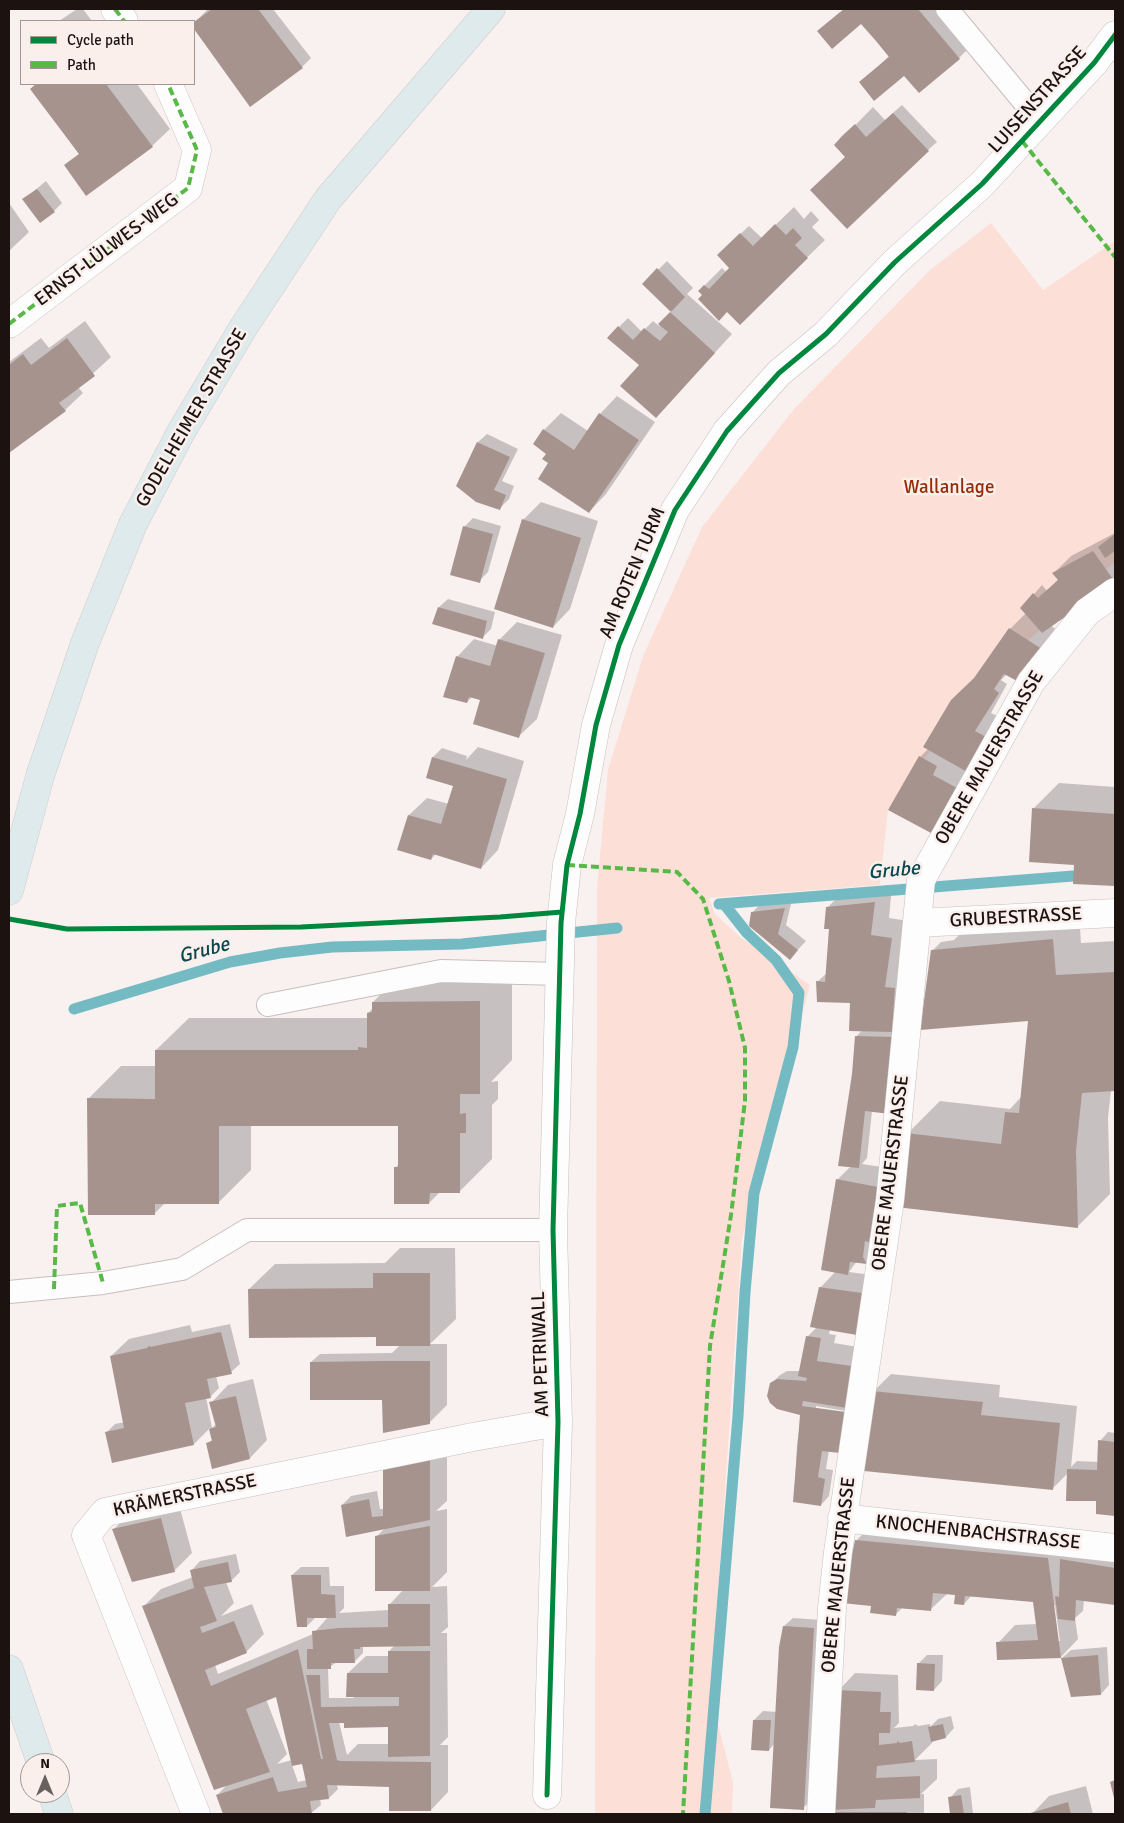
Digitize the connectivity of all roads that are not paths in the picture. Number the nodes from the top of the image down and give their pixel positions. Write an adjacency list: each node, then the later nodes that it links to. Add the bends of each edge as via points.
1 (115, 9): 4 (street)
2 (491, 9): 11 (main road, GODELHEIMER STRASSE, via 328,199 243,328 181,432 133,524 85,643 40,776)
3 (947, 9): 7 (lane)
4 (123, 20)
5 (1115, 35): 7 (street, LUISENSTRASSE, via 1094,63)
6 (168, 85): 9 (street, ERNST-LÜLWES-WEG, via 197,150 188,188)
7 (1040, 120): 8 (street, LUISENSTRASSE)
8 (982, 184): 14 (street, AM ROTEN TURM, via 894,262 826,334 779,373 727,431 675,510 619,645 596,725 567,865)
9 (9, 324)
10 (1115, 592): 13 (street, OBERE MAUERSTRASSE, via 1087,612 1031,682 921,888)
11 (9, 891)
12 (1115, 913): 13 (street, GRUBESTRASSE)
13 (917, 923): 20 (street, OBERE MAUERSTRASSE, via 890,1200)
14 (562, 926): 15 (street, AM PETRIWALL)
15 (561, 974): 16 (lane, via 441,971); 17 (street, AM PETRIWALL)
16 (268, 1005)
17 (552, 1230): 18 (lane, via 247,1230 182,1269 103,1283); 19 (street, AM PETRIWALL)
18 (9, 1292)
19 (558, 1422): 24 (street, AM PETRIWALL); 25 (street, KRÄMERSTRASSE, via 106,1512 86,1535)
20 (842, 1518): 21 (street, KNOCHENBACHSTRASSE); 26 (street, OBERE MAUERSTRASSE, via 832,1608)
21 (1115, 1548)
22 (9, 1669): 23 (main road)
23 (38, 1753)
24 (547, 1795)
25 (196, 1814)
26 (822, 1814)

